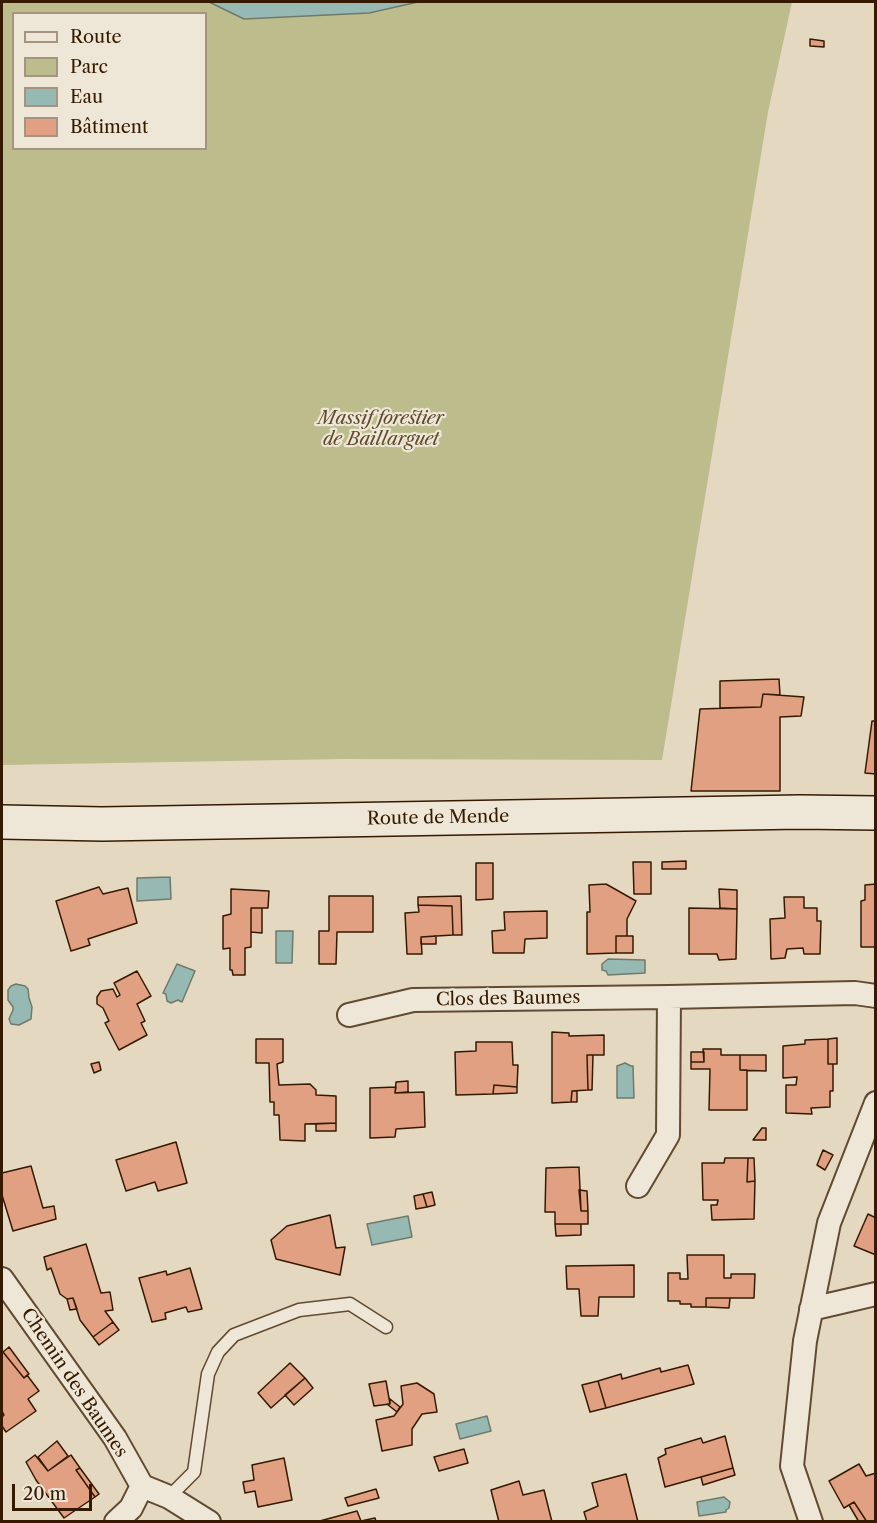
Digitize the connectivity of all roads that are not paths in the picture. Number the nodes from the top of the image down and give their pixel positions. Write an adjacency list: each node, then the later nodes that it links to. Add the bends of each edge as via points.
1 (876, 813): 2 (street, Route de Mende, via 102,824)
2 (2, 822)
3 (876, 996): 4 (street, Clos des Baumes, via 855,993)
4 (669, 998): 5 (street, Clos des Baumes, via 413,1000); 7 (street, via 668,1135)
5 (349, 1015)
6 (876, 1103): 10 (street, via 829,1223)
7 (638, 1186)
8 (2, 1278): 12 (street, Chemin des Baumes, via 115,1438)
9 (876, 1294): 10 (street)
10 (811, 1309): 16 (street, via 792,1466)
11 (386, 1327): 13 (lane, via 350,1304 299,1310 234,1335 218,1352 208,1374 194,1472)
12 (142, 1486): 13 (street); 14 (street, via 131,1508)
13 (169, 1497): 15 (street)
14 (116, 1521)
15 (209, 1521)
16 (810, 1521)

